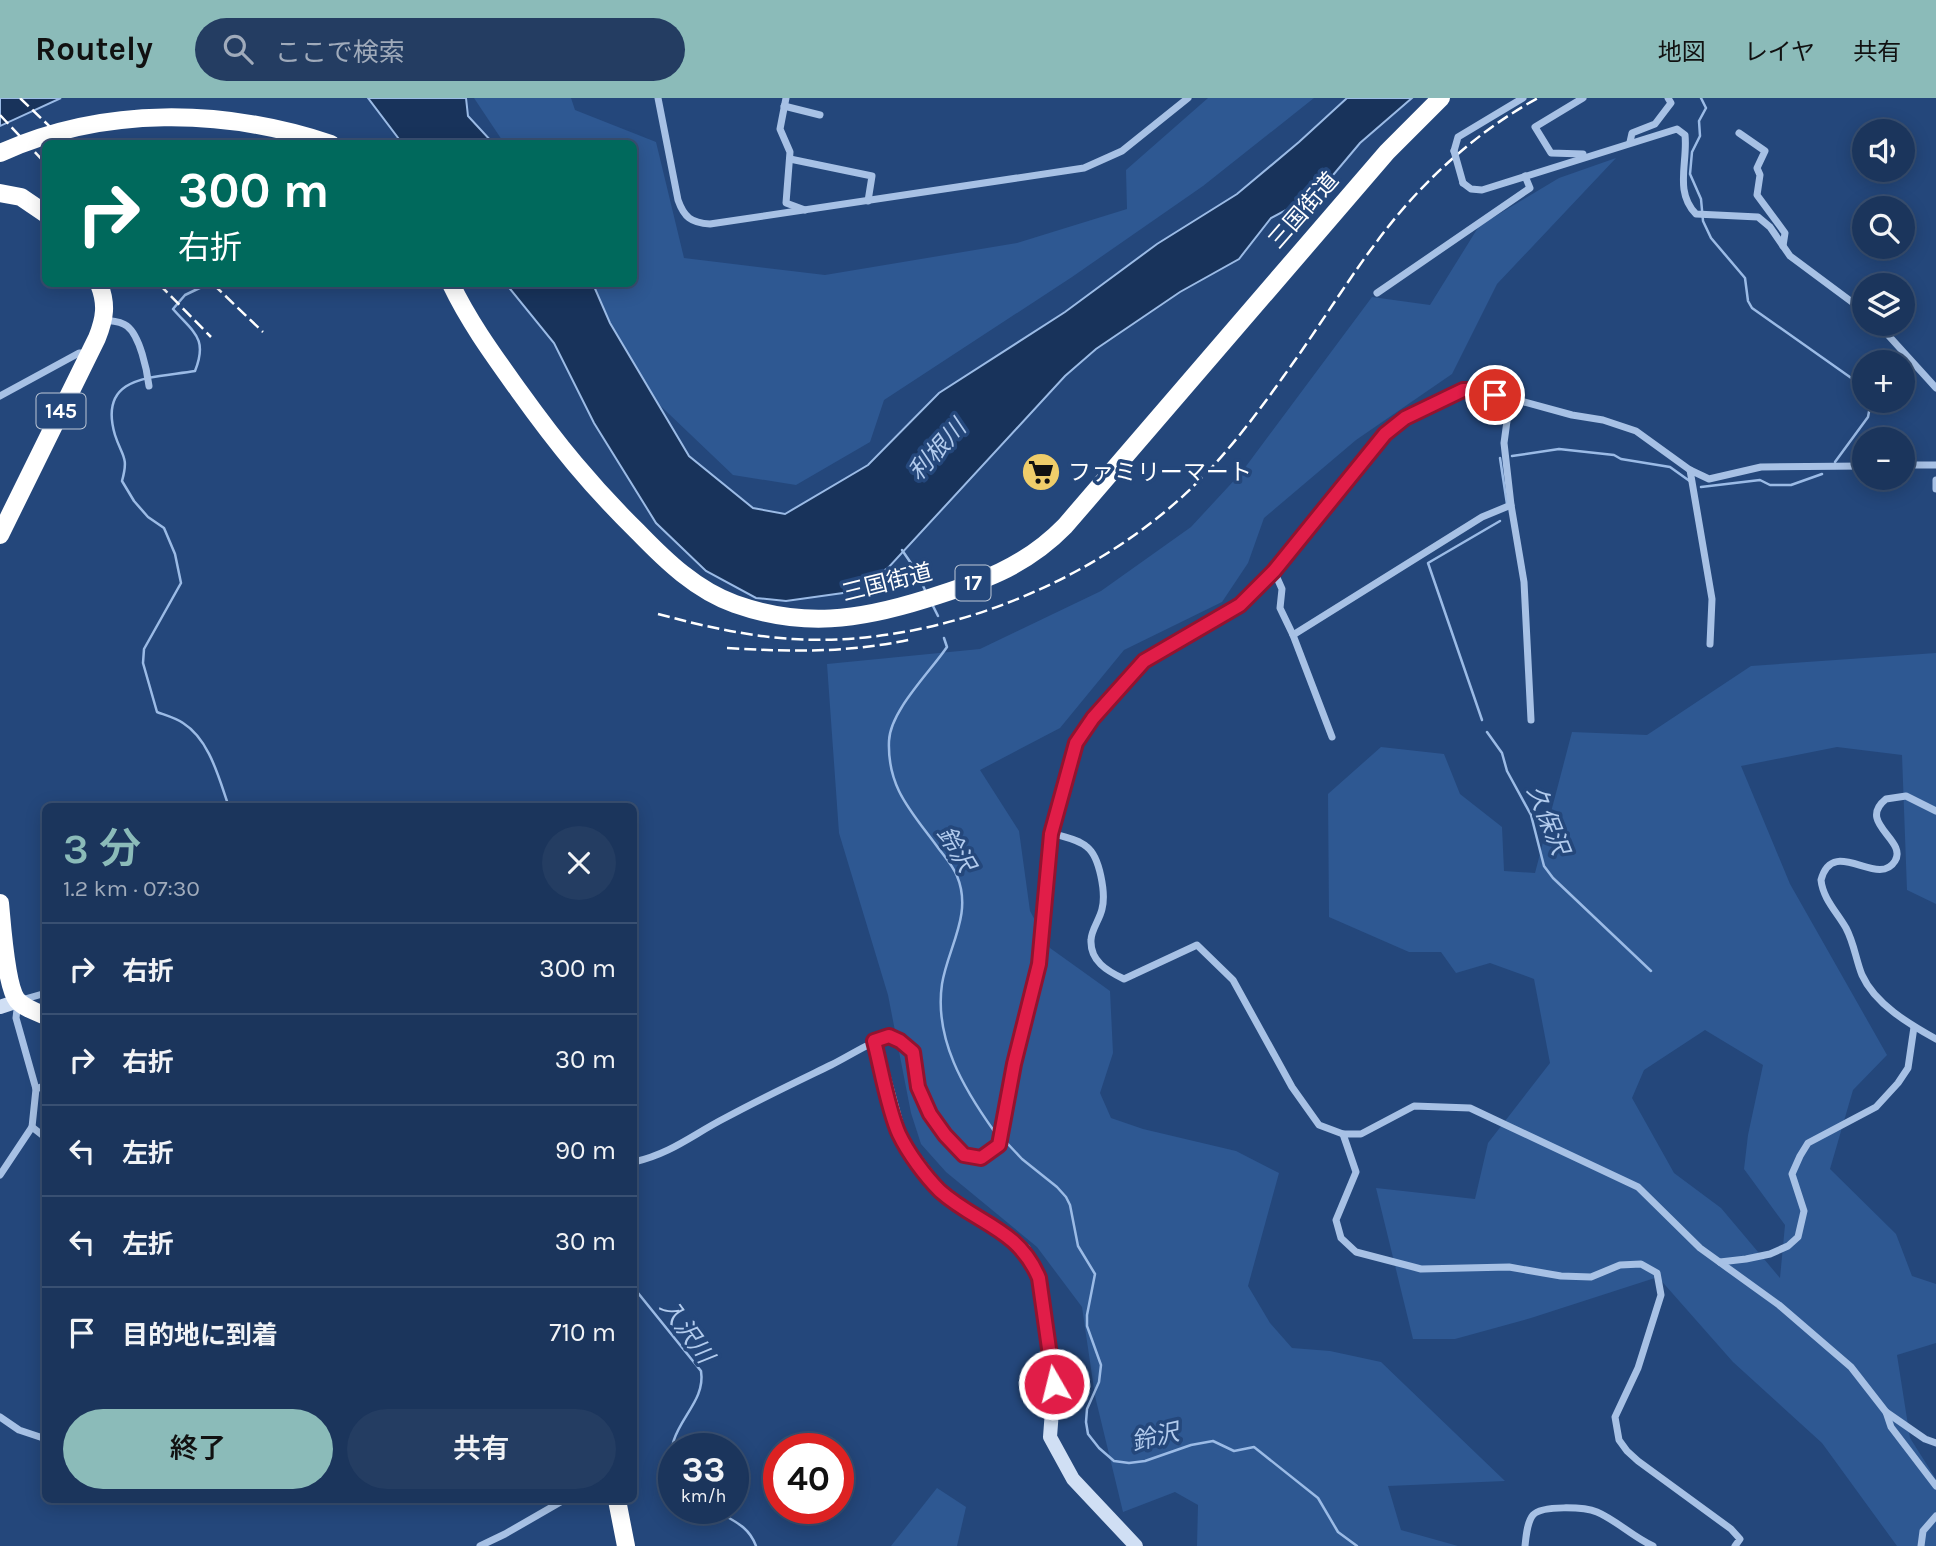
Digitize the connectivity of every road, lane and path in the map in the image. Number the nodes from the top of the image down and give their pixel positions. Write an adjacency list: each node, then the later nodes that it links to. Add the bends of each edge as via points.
1 (658, 98): 18 (street, via 678,200 688,219 710,224)
2 (1188, 98): 17 (street, via 1122,151 1084,168)
3 (1441, 98): 22 (highway, 三国街道 / 17, via 1378,162 1065,526 1041,548 1022,562 968,585 846,619 793,618 732,603 671,565 565,455 476,330)
4 (1523, 98): 15 (street, bridge, via 1458,137 1454,151 1463,183 1471,189 1482,190)
5 (1583, 98): 13 (street, via 1535,127 1551,153)
6 (1668, 98): 11 (street, via 1671,103 1655,124 1632,132)
7 (785, 102): 8 (street); 14 (street, via 780,130)
8 (820, 115)
9 (1739, 133): 20 (street, via 1765,151 1756,168 1760,175 1757,195 1784,233)
10 (315, 140): 12 (highway, via 213,118 159,116 71,129)
11 (1630, 142): 13 (street); 20 (street, via 1677,129 1685,135 1682,172 1690,209 1709,216 1758,217)
12 (0, 153)
13 (1590, 154): 15 (street)
14 (790, 159): 17 (street, via 872,176); 18 (street, via 786,203)
15 (1524, 176): 23 (street, via 1530,188)
16 (0, 193): 19 (highway, via 30,201)
17 (868, 201): 18 (street)
18 (806, 210)
19 (42, 211)
20 (1783, 246): 24 (street, via 1790,256)
21 (100, 287): 25 (highway, 145)
22 (453, 287)
23 (1377, 293)
24 (1852, 300)
25 (104, 320): 27 (highway, 145); 28 (street, via 129,327 142,354)
26 (1889, 336): 29 (street)
27 (91, 353): 30 (street, via 79,353); 39 (highway, 145)
28 (149, 386)
29 (1936, 388)
30 (0, 396)
31 (1510, 399): 35 (street, via 1603,419 1636,431); 38 (street, via 1504,443); 40 (street, via 1463,390 1405,418 1385,434)
32 (1915, 465): 33 (street)
33 (1936, 465)
34 (1852, 466): 35 (street, via 1761,467 1709,480)
35 (1690, 470): 42 (street, via 1712,599)
36 (1936, 480): 37 (street)
37 (1936, 489)
38 (1511, 505): 41 (street, via 1482,517); 43 (street, via 1524,582)
39 (0, 535)
40 (1274, 571): 41 (street, via 1282,589 1280,608); 46 (street, via 1240,605 1144,661 1093,718 1076,743)
41 (1293, 635): 44 (street)
42 (1710, 643)
43 (1531, 720)
44 (1332, 737)
45 (1936, 811): 52 (street, via 1906,796 1883,801 1879,823 1895,844 1895,862 1879,869 1836,861 1826,868 1821,880 1828,902 1851,939 1867,985)
46 (1051, 834): 54 (street, via 1039,964 999,1145 981,1158 964,1155 930,1114 918,1087 913,1052 889,1036); 58 (street, via 1089,847 1102,877 1103,907 1090,939 1096,960 1124,979 1197,945 1233,980 1292,1087 1319,1125)
47 (0, 904): 49 (highway, via 9,972)
48 (42, 994): 49 (street)
49 (18, 1001): 50 (street); 51 (highway); 56 (street, via 16,1018)
50 (0, 1007)
51 (42, 1014)
52 (1914, 1027): 53 (street); 62 (street, via 1908,1068 1898,1083 1876,1107 1808,1143 1800,1156 1792,1174 1804,1211 1798,1237 1770,1254)
53 (1936, 1039)
54 (874, 1041): 60 (street, via 723,1118 681,1145); 73 (street, via 899,1133 910,1152 938,1189 1011,1238 1033,1263 1054,1384 1050,1437 1073,1479)
55 (42, 1087): 56 (street)
56 (36, 1090): 57 (street)
57 (32, 1127): 59 (street); 61 (street)
58 (1343, 1134): 62 (street, via 1360,1134 1413,1106 1470,1108 1638,1187); 76 (street, via 1356,1172 1336,1220 1341,1238 1356,1252 1421,1269 1509,1266 1591,1277 1620,1265 1641,1264 1657,1273 1661,1295 1638,1368 1615,1418 1619,1440 1638,1461 1731,1529 1740,1539)
59 (42, 1135)
60 (637, 1161)
61 (0, 1175)
62 (1720, 1262): 63 (street, via 1851,1367)
63 (1886, 1412): 66 (street); 67 (street, via 1891,1427)
64 (0, 1417): 65 (street)
65 (42, 1438)
66 (1936, 1443)
67 (1936, 1486)
68 (559, 1503): 71 (street)
69 (615, 1503): 72 (highway)
70 (1936, 1516): 77 (street, via 1923,1531)
71 (480, 1546)
72 (626, 1546)
73 (1136, 1546)
74 (1525, 1546): 75 (street, via 1535,1512 1580,1508 1595,1511)
75 (1653, 1546)
76 (1735, 1546)
77 (1921, 1546)

